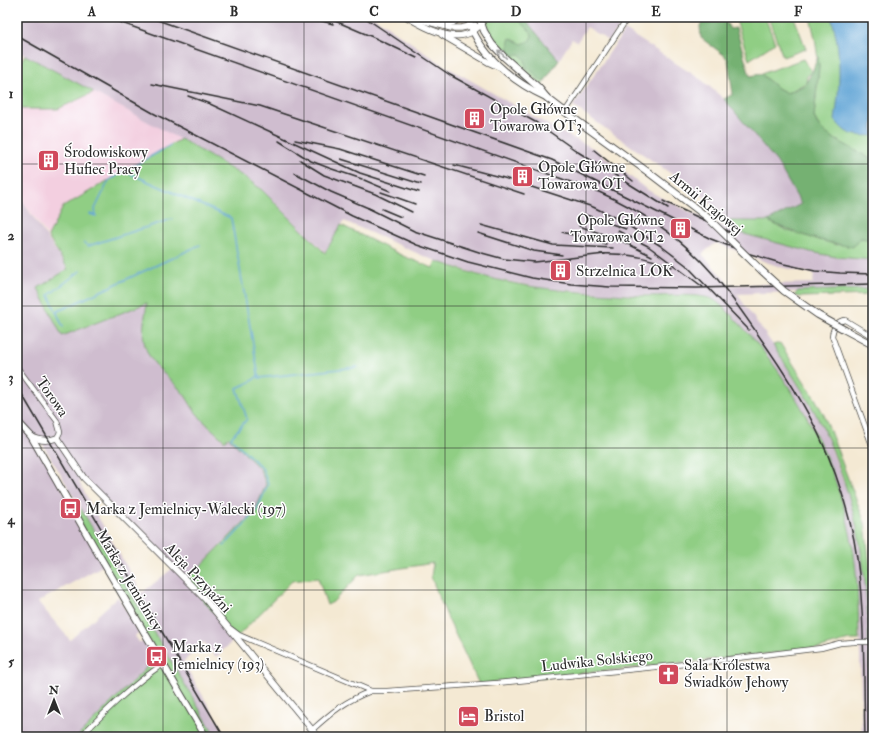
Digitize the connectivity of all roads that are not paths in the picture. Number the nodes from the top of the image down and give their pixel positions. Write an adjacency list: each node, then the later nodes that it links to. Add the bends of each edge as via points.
1 (408, 17): 7 (street); 9 (street)
2 (460, 17): 7 (street)
3 (468, 17): 8 (main road)
4 (479, 17): 6 (main road)
5 (628, 17): 12 (street)
6 (482, 24): 8 (street); 11 (main road, one-way to 6, via 497,50)
7 (442, 26): 8 (street)
8 (472, 28): 9 (street, via 460,35); 10 (main road, via 484,50)
9 (440, 33): 10 (street)
10 (501, 68): 11 (main road, via 534,92)
11 (548, 98): 12 (main road, Armii Krajowej)
12 (565, 112): 14 (main road, Armii Krajowej, bridge, via 708,217 784,291 844,330)
13 (873, 337): 19 (street, via 845,320 835,325 832,336)
14 (873, 344)
15 (17, 367): 18 (street, Torowa, via 57,421 60,432)
16 (17, 421): 17 (main road, Marka z Jemielnicy)
17 (31, 436): 18 (street, Torowa, via 40,440); 22 (main road, Marka z Jemielnicy)
18 (57, 438): 20 (street, Aleja Przyjaźni, via 96,492 204,599)
19 (873, 448)
20 (225, 624): 23 (street, Ludwika Solskiego, via 239,635); 24 (street, Aleja Przyjaźni)
21 (873, 642): 23 (street, Ludwika Solskiego, bridge, via 840,643 821,648 737,658 497,683)
22 (163, 664): 25 (street); 26 (main road, Marka z Jemielnicy)
23 (371, 691): 24 (street, Ludwika Solskiego, via 335,709)
24 (312, 730): 27 (street, Aleja Przyjaźni)
25 (80, 737)
26 (206, 737)
27 (318, 737)

